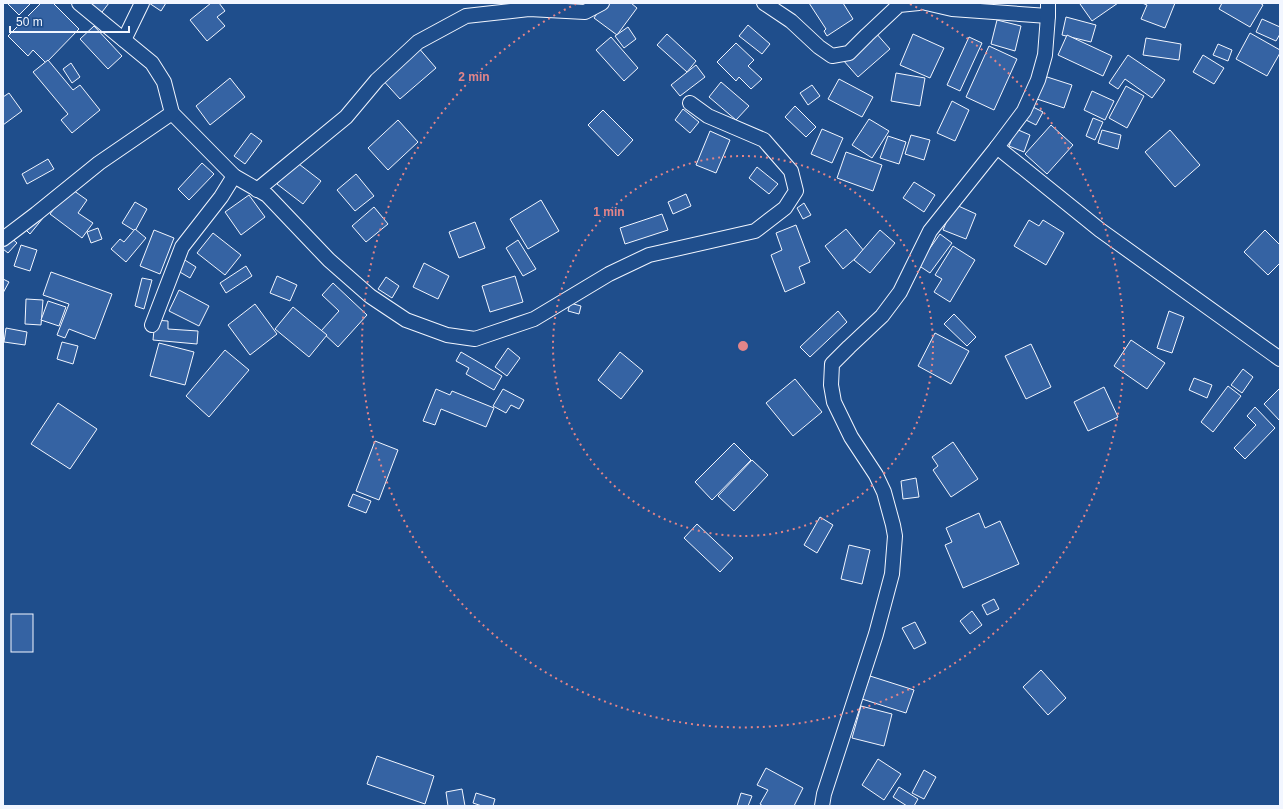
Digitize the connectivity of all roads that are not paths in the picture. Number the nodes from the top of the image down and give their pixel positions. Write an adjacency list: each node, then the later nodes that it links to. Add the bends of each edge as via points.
1 (79, 3): 8 (street)
2 (142, 3): 8 (street)
3 (602, 3): 13 (street, via 585,12 529,8 466,16 418,42 376,80 346,117)
4 (764, 3): 5 (street, via 791,21 818,47 832,56 849,53 899,5)
5 (919, 3)
6 (926, 3): 7 (street, via 952,9)
7 (1048, 9): 11 (street, via 1045,55 1038,80 1024,111)
8 (124, 40): 10 (street, via 152,63 164,82)
9 (690, 103): 13 (street, via 708,116 764,140 791,171 796,191 786,208 755,231 648,255 609,274 534,319 476,339 447,335 406,320 376,300 329,260 267,195)
10 (172, 113): 12 (street); 14 (street, via 99,163)
11 (997, 147): 16 (street, via 1100,230); 17 (street, via 930,232 900,292 882,316 832,364 831,385 834,402 851,437 884,492 895,536 892,574 876,634)
12 (234, 176): 13 (street); 15 (street, via 182,247)
13 (257, 190)
14 (3, 239)
15 (152, 325)
16 (1280, 359)
17 (822, 806)

